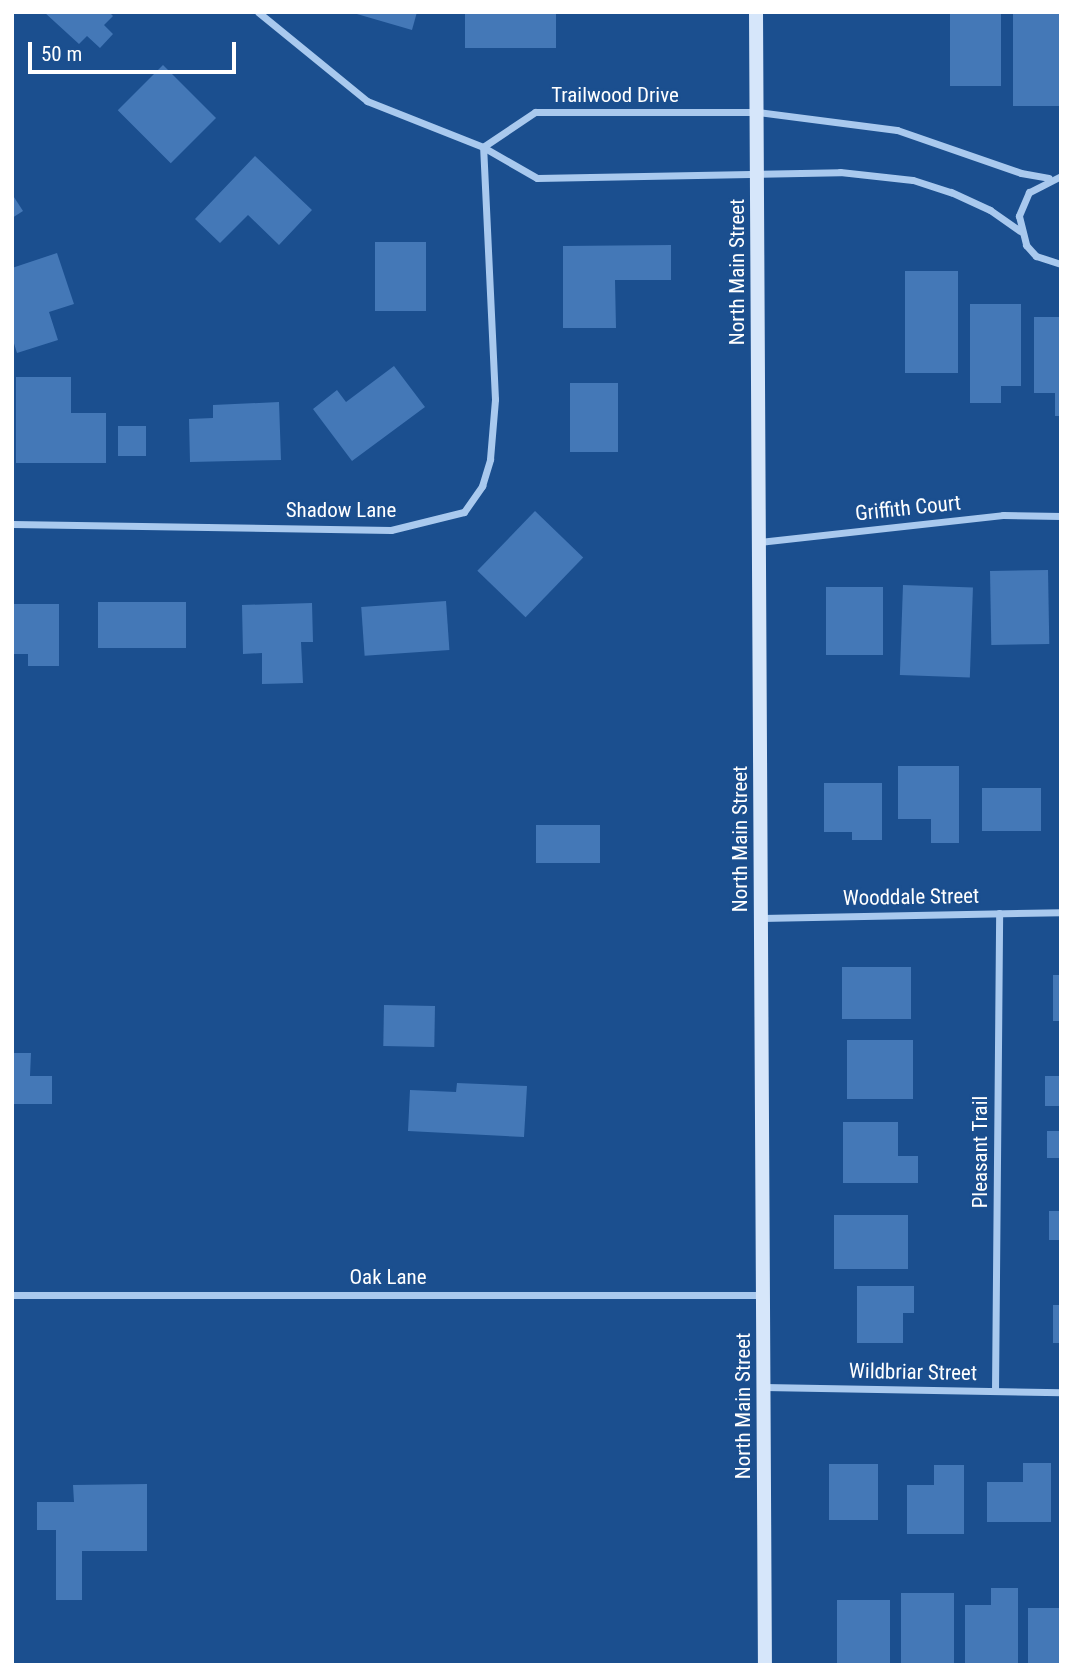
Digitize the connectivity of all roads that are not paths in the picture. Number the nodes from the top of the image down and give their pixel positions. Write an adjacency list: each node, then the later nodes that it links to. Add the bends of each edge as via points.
1 (258, 12): 4 (street, via 367,101)
2 (756, 12): 3 (main road, North Main Street)
3 (757, 112): 4 (street, Trailwood Drive, via 535,112); 5 (main road, North Main Street); 7 (street, Trailwood Drive, via 897,130 1021,173)
4 (483, 147): 5 (street, via 537,178); 11 (street, Shadow Lane, via 495,399 490,459 482,486 464,512 391,530)
5 (757, 173): 8 (street, via 840,172 913,180 990,209); 12 (main road, North Main Street)
6 (1061, 176): 7 (street)
7 (1049, 178): 8 (street, via 1022,202)
8 (1020, 231): 9 (street, via 1036,256)
9 (1061, 264)
10 (1061, 516): 12 (street, Griffith Court, via 1003,515)
11 (12, 524)
12 (759, 542): 15 (main road, North Main Street)
13 (1061, 912): 14 (street, Wooddale Street)
14 (999, 913): 15 (street, Wooddale Street); 19 (street, Pleasant Trail)
15 (761, 918): 17 (main road, North Main Street)
16 (12, 1294): 17 (street, Oak Lane)
17 (763, 1294): 18 (main road, North Main Street)
18 (764, 1387): 19 (street, Wildbriar Street); 21 (main road, North Main Street)
19 (995, 1391): 20 (street, Wildbriar Street)
20 (1061, 1391)
21 (765, 1665)

